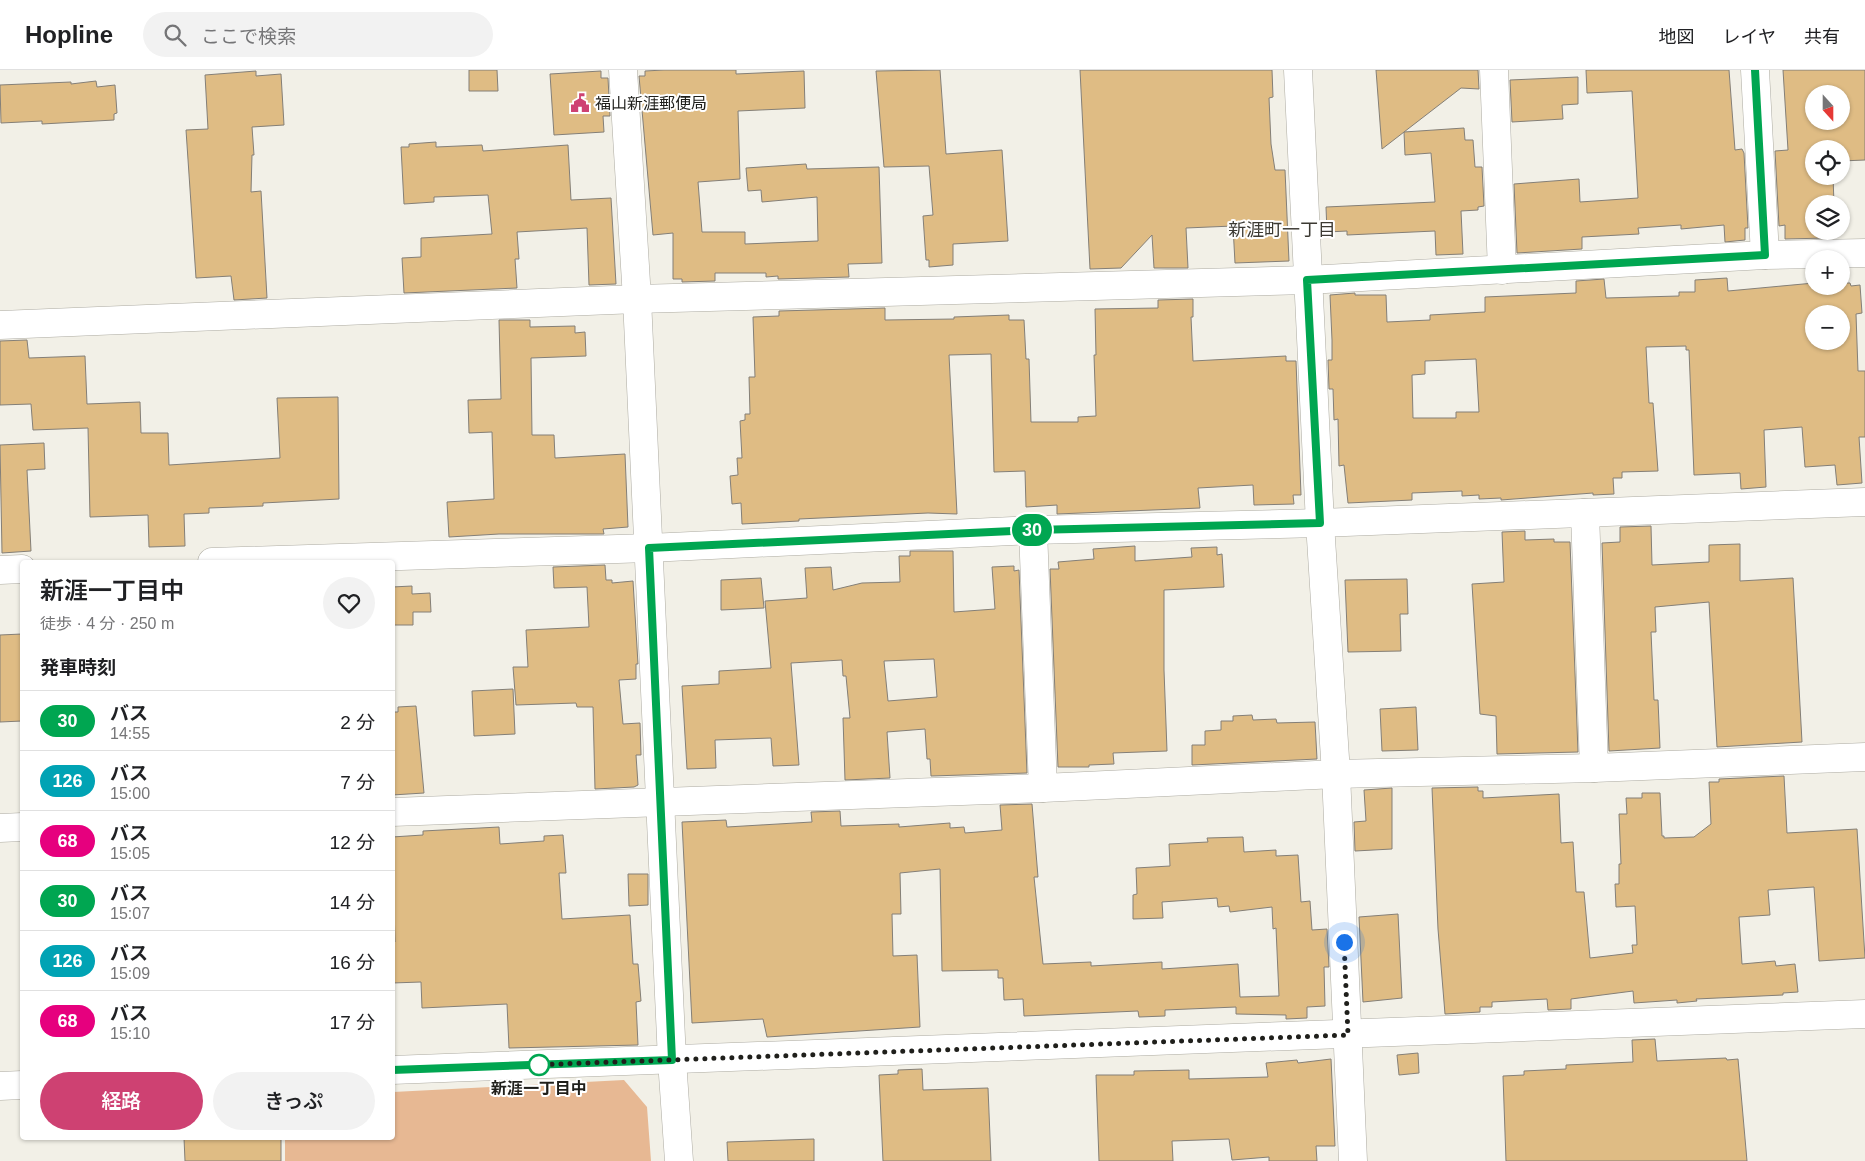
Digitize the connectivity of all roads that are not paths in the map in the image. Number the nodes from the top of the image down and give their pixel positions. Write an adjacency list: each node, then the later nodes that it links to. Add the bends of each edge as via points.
1 (623, 70): 9 (street)
2 (1298, 70): 8 (street)
3 (1494, 70): 7 (street)
4 (1755, 70): 6 (street)
5 (1865, 253): 6 (street)
6 (1765, 255): 7 (street)
7 (1502, 270): 8 (street)
8 (1307, 280): 9 (street); 13 (street)
9 (637, 300): 10 (street); 15 (street)
10 (0, 325)
11 (1865, 502): 12 (street)
12 (1585, 513): 13 (street); 20 (street)
13 (1320, 523): 14 (street); 21 (street)
14 (1033, 530): 15 (street); 22 (street)
15 (649, 548): 16 (street); 23 (street)
16 (274, 560)
17 (20, 569): 18 (street)
18 (0, 570)
19 (1865, 756): 20 (street)
20 (1594, 768): 21 (street)
21 (1336, 774): 22 (street); 28 (street)
22 (1043, 788): 23 (street)
23 (661, 801): 24 (street); 29 (street)
24 (395, 812)
25 (20, 827): 26 (street)
26 (0, 828)
27 (1865, 1014): 28 (street)
28 (1348, 1035): 29 (street); 34 (street)
29 (672, 1060): 30 (street); 33 (street)
30 (395, 1070)
31 (20, 1085): 32 (street)
32 (0, 1086)
33 (678, 1161)
34 (1353, 1161)

